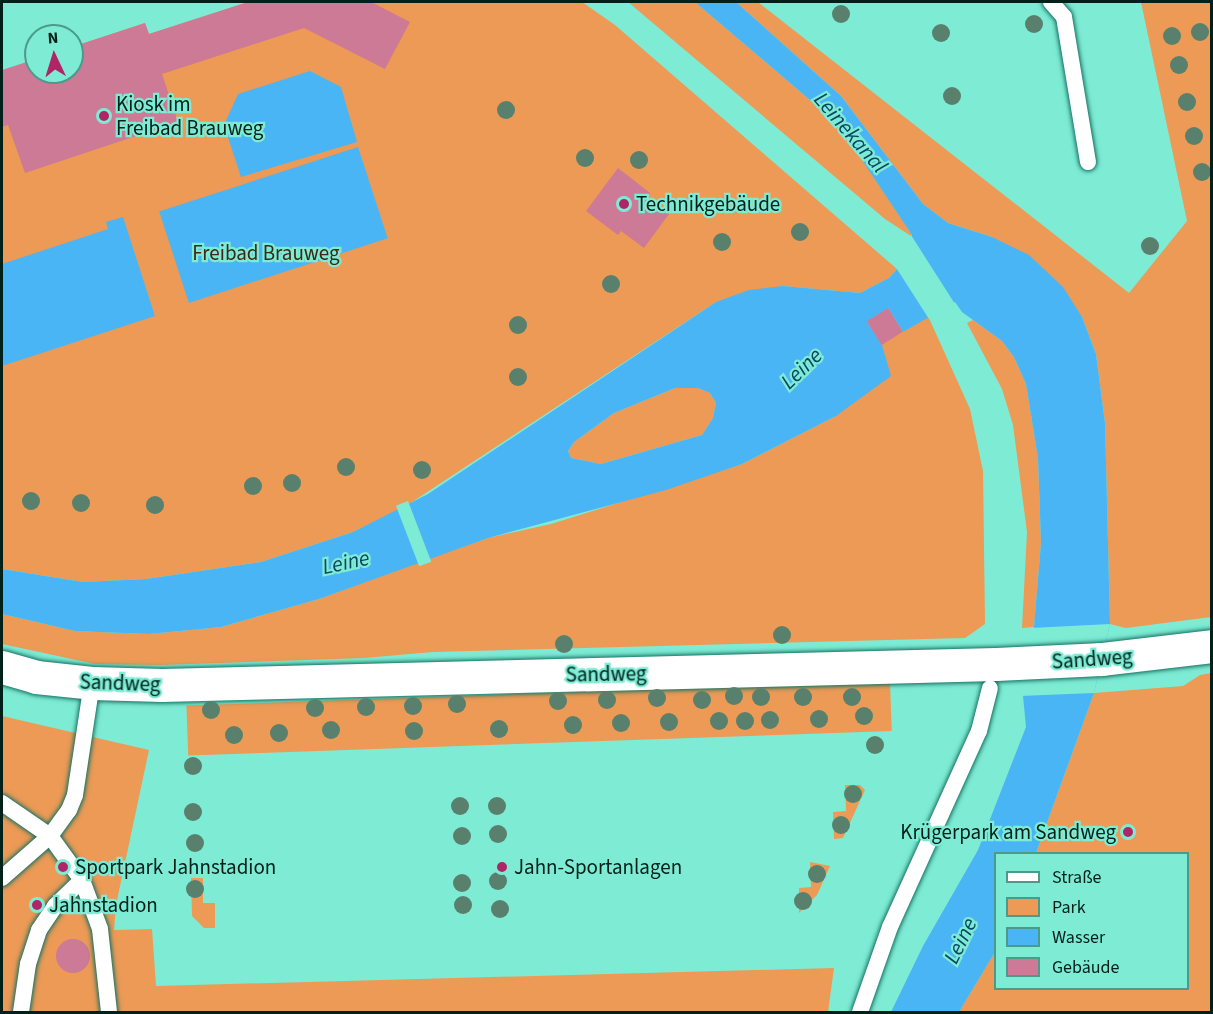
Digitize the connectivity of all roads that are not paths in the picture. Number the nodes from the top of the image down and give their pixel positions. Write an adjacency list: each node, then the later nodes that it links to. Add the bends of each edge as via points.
1 (1051, 2): 2 (lane, via 1064,17)
2 (1088, 162)
3 (1212, 646): 5 (street, Sandweg, via 1102,659 1019,663)
4 (2, 667): 5 (street, Sandweg, via 36,677)
5 (92, 683): 8 (lane, via 75,795)
6 (990, 688): 13 (lane, via 979,731 890,927)
7 (2, 803): 8 (lane)
8 (50, 836): 9 (lane); 10 (lane)
9 (2, 878)
10 (82, 880): 11 (lane, via 55,906 39,930 28,964); 12 (lane, via 100,929)
11 (21, 1012)
12 (109, 1012)
13 (860, 1012)

